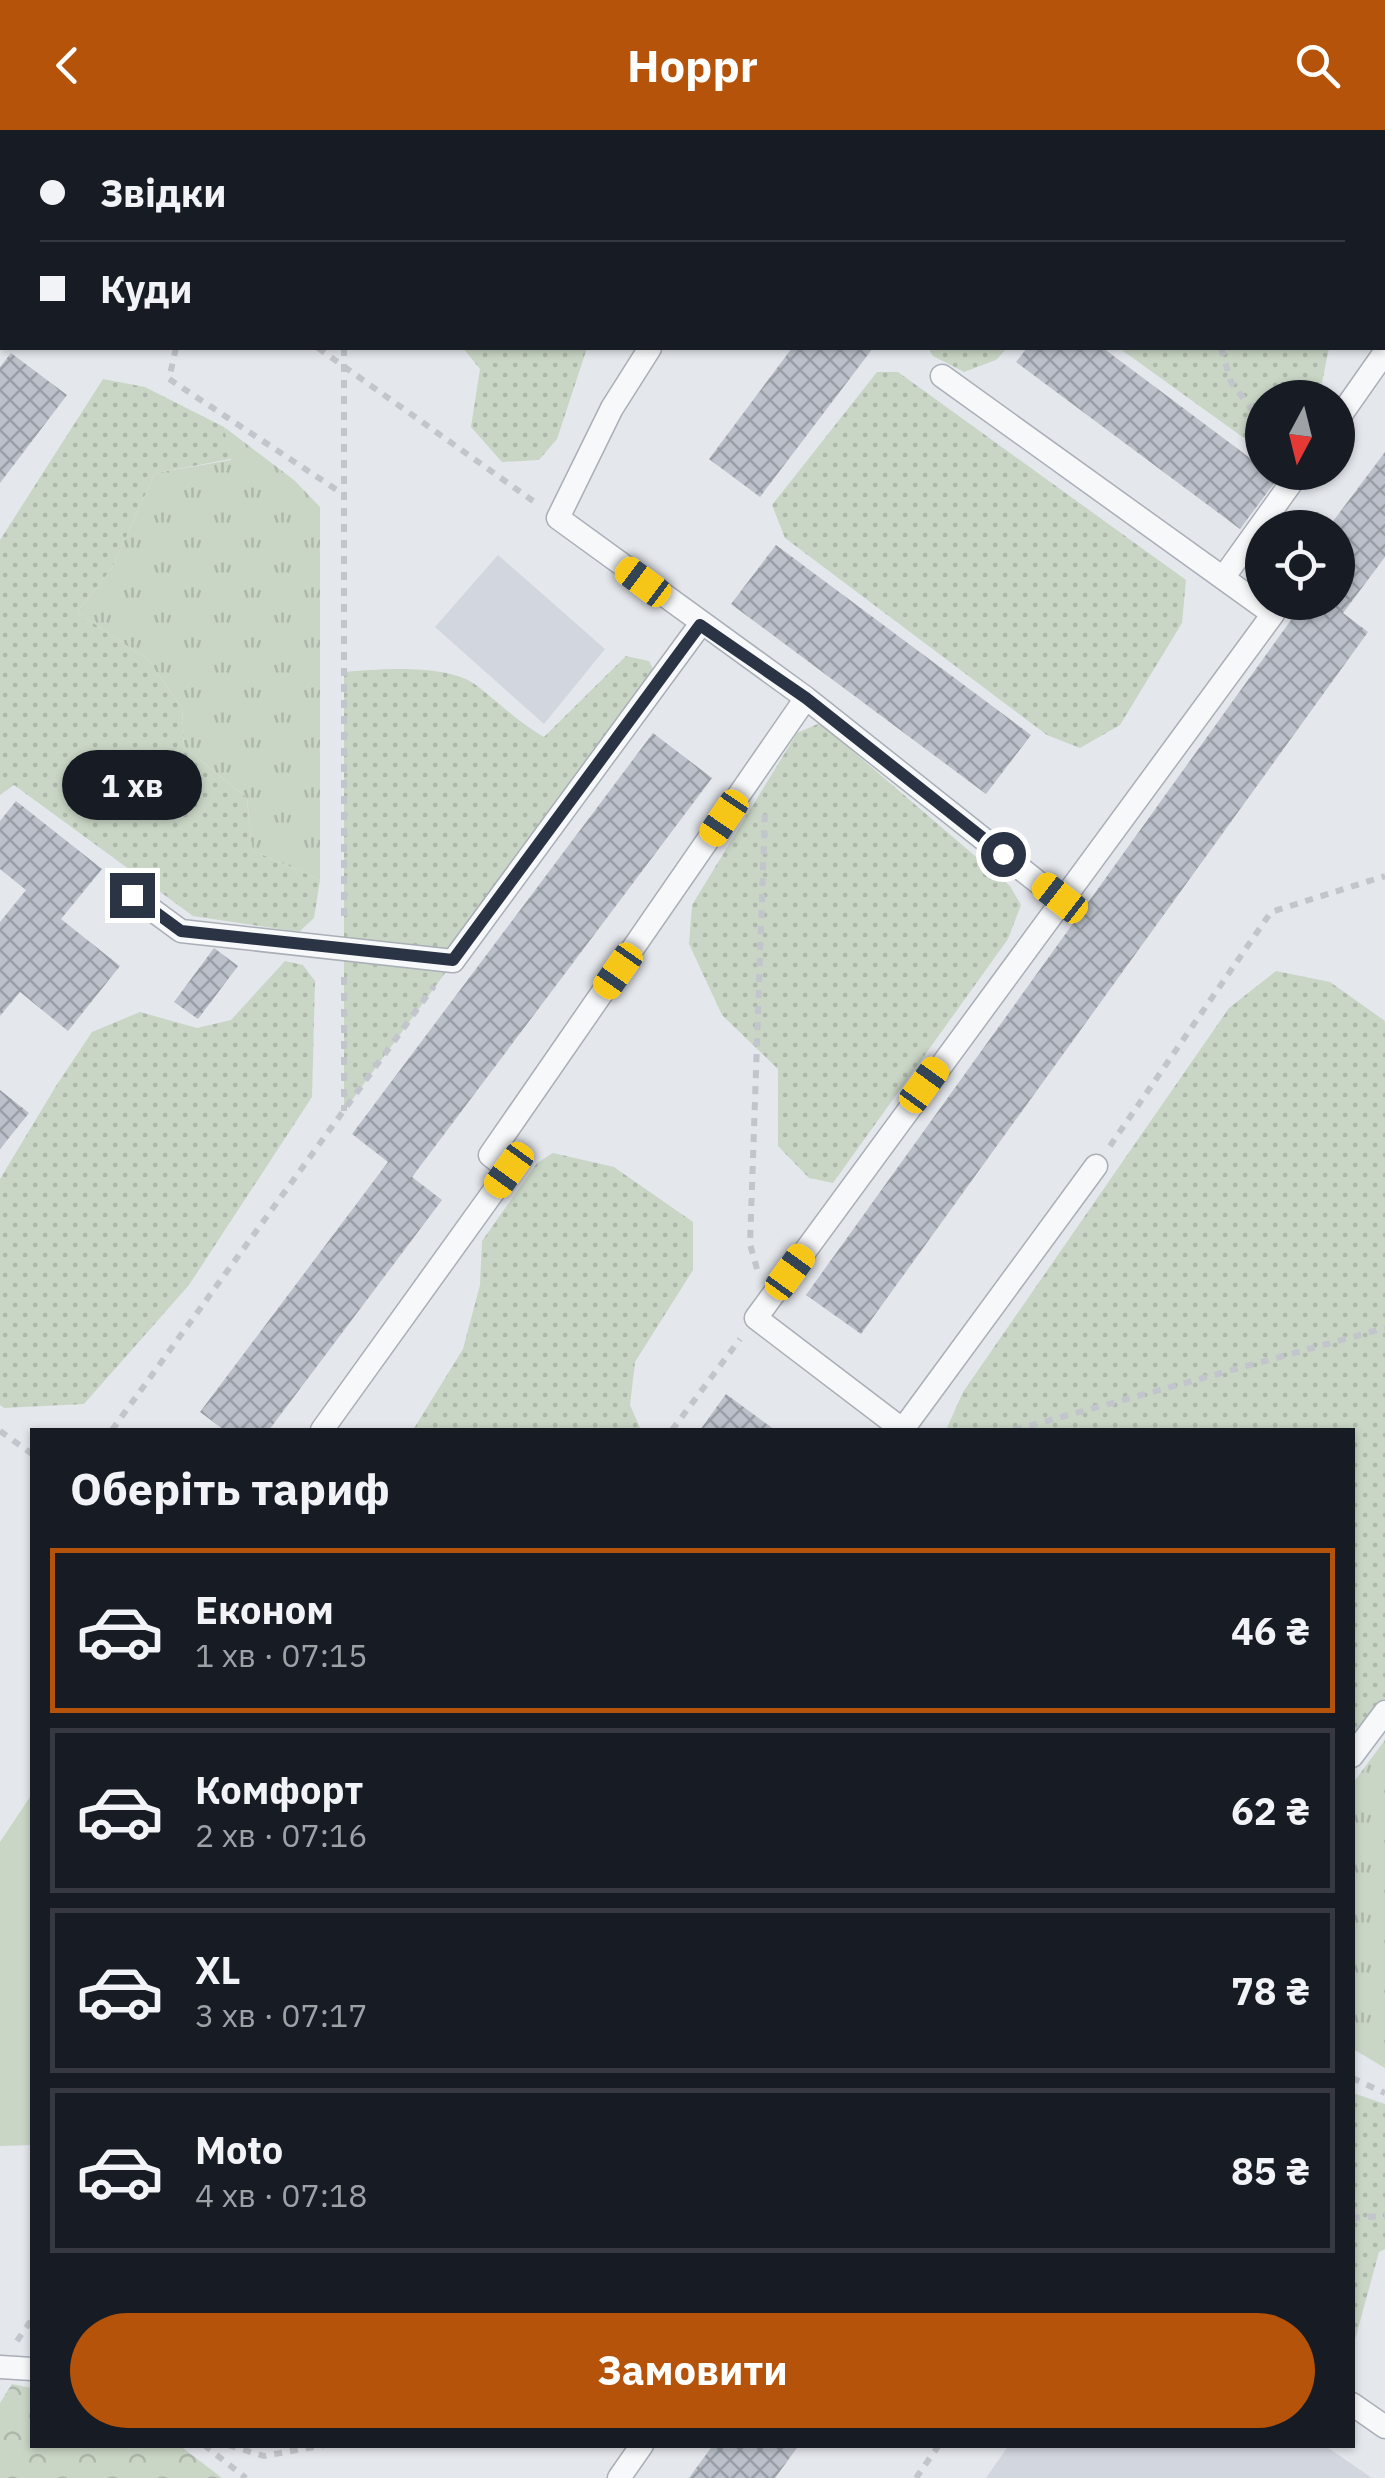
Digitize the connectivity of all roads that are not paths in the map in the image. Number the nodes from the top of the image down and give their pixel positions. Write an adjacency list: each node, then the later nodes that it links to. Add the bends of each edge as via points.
1 (649, 350): 7 (lane, via 558,518)
2 (1385, 352): 4 (lane)
3 (942, 376): 6 (lane)
4 (1355, 395)
5 (1286, 490): 6 (lane)
6 (1223, 578): 10 (lane, via 1273,614)
7 (700, 625): 8 (lane); 9 (lane, via 453,960 181,931)
8 (806, 698): 10 (lane); 12 (lane, via 490,1156 509,1170)
9 (132, 895)
10 (1060, 898): 13 (lane, via 762,1310)
11 (1096, 1166): 14 (lane)
12 (323, 1428)
13 (901, 1428)
14 (904, 1428)
15 (1385, 1712): 16 (lane)
16 (1355, 1752)
17 (0, 2367): 18 (lane)
18 (30, 2369)
19 (1355, 2406): 20 (lane)
20 (1385, 2427)
21 (640, 2448): 22 (lane)
22 (619, 2478)

